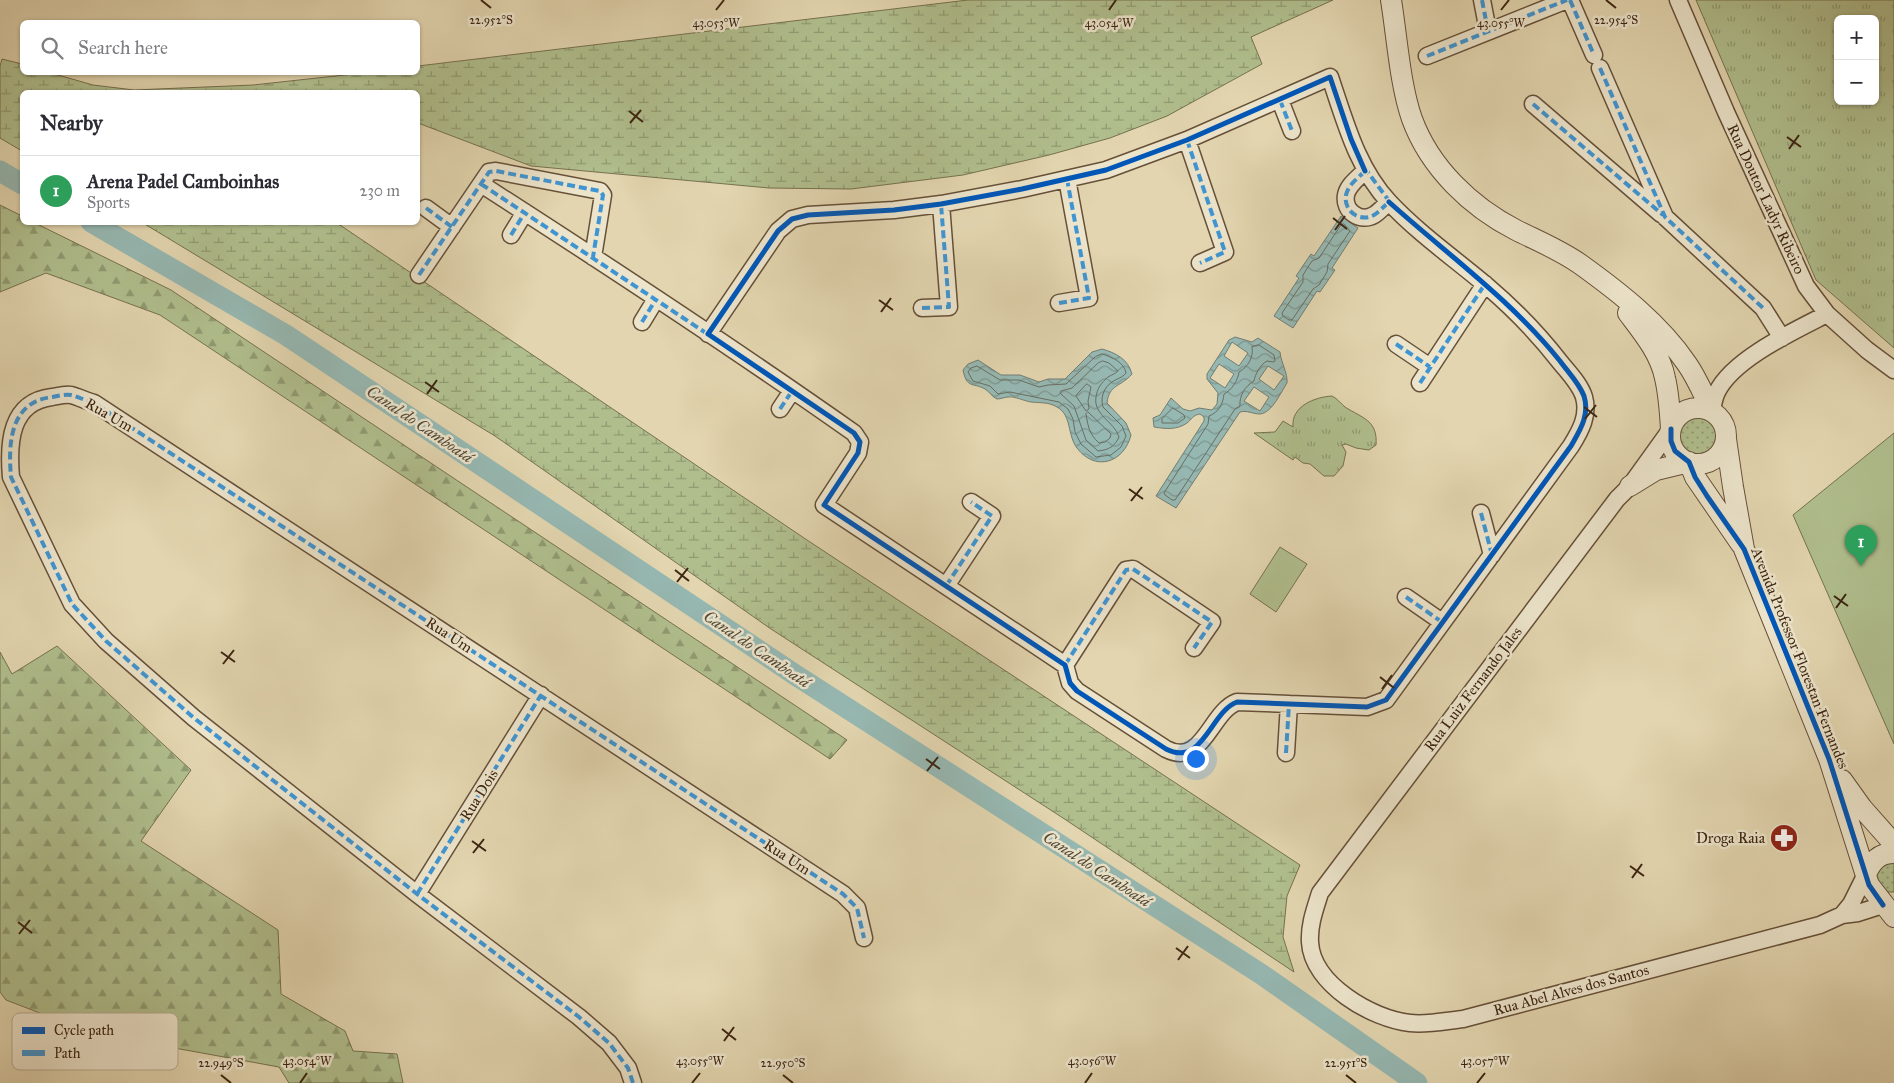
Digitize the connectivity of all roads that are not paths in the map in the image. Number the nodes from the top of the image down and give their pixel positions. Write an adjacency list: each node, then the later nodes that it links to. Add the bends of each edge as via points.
1 (1391, 0): 25 (street, via 1413,120 1428,151 1447,178 1490,215 1548,245)
2 (1482, 0): 5 (street)
3 (1568, 0): 5 (street); 18 (street)
4 (1678, 0): 29 (street, Rua Doutor Ladyr Ribeiro, via 1806,286)
5 (1488, 31): 6 (street)
6 (1427, 56)
7 (1280, 100): 9 (street); 10 (street); 11 (street, via 1330,77)
8 (1533, 104): 18 (street)
9 (1292, 130)
10 (1187, 140): 12 (street, via 1106,170); 22 (street, via 1225,252)
11 (1365, 171): 14 (street); 14 (street, via 1346,194 1348,209 1359,217 1367,217)
12 (1067, 179): 15 (street); 27 (street, via 1089,298)
13 (481, 184): 17 (street); 19 (street); 21 (street, via 489,172 496,171 600,191 603,195)
14 (1389, 202): 24 (street)
15 (941, 204): 28 (street, via 949,307); 31 (street, via 792,219 778,231)
16 (426, 208): 19 (street)
17 (525, 212): 20 (street); 21 (street)
18 (1664, 217): 32 (street, via 1763,308)
19 (452, 227): 23 (street)
20 (511, 234)
21 (593, 257): 26 (street)
22 (1200, 262)
23 (419, 275)
24 (1486, 284): 34 (street); 47 (street, via 1540,336 1575,381 1584,396 1586,415 1571,446)
25 (1613, 290): 39 (street, via 1669,340 1689,366); 40 (street, via 1659,360 1665,377)
26 (656, 299): 30 (street); 31 (street)
27 (1059, 303)
28 (922, 308)
29 (1827, 314): 32 (street); 35 (street, Rua Doutor Ladyr Ribeiro)
30 (642, 322)
31 (708, 334): 37 (street)
32 (1782, 338): 39 (street, via 1746,360 1726,378)
33 (1396, 344): 34 (street)
34 (1430, 367): 36 (street)
35 (1894, 370)
36 (1420, 382)
37 (792, 391): 38 (street); 48 (street, via 854,433 860,442 858,452 824,505)
38 (780, 408)
39 (1712, 411): 40 (street, via 1704,408 1687,410); 41 (street, via 1723,423)
40 (1671, 429): 42 (street, via 1672,446); 43 (street, Rua Luiz Fernando Jales)
41 (1726, 439): 42 (street, via 1720,454 1713,459); 46 (street, Avenida Professor Florestan Fernandes)
42 (1689, 462): 43 (street, via 1656,470); 46 (street, Avenida Professor Florestan Fernandes, via 1703,490)
43 (1630, 486): 64 (street, Rua Luiz Fernando Jales, via 1320,893 1312,919 1310,943)
44 (972, 502): 48 (street, via 992,516)
45 (1481, 513): 47 (street)
46 (1744, 548): 56 (street, Avenida Professor Florestan Fernandes)
47 (1492, 555): 50 (street)
48 (946, 586): 52 (street)
49 (1406, 597): 50 (street)
50 (1442, 622): 54 (street, via 1386,700 1367,707)
51 (1194, 648): 52 (street, via 1212,622 1132,569 1126,570)
52 (1065, 665): 54 (street, via 1070,683 1077,691 1166,749 1179,753 1198,747 1228,705 1237,702)
53 (541, 696): 60 (street, Rua Dois); 60 (street, Rua Um, via 94,403 70,395 40,398 20,414 12,433 10,477 72,604 106,640 194,718); 63 (street, Rua Um, via 843,894 857,908)
54 (1289, 704): 55 (street)
55 (1286, 753)
56 (1829, 759): 57 (street, Avenida Professor Florestan Fernandes, via 1848,790); 59 (street, Avenida Professor Florestan Fernandes)
57 (1894, 844)
58 (1894, 853): 59 (street, via 1879,856)
59 (1866, 874): 61 (street, Avenida Professor Florestan Fernandes, via 1869,885); 62 (street)
60 (417, 894): 65 (street, Rua Um, via 579,1017 608,1043 628,1068)
61 (1890, 908): 62 (street, Rua Abel Alves dos Santos)
62 (1842, 915): 64 (street, Rua Abel Alves dos Santos, via 1820,925 1463,1019 1426,1023 1394,1020 1368,1011 1333,985)
63 (864, 938)
64 (1315, 963)
65 (633, 1083)

